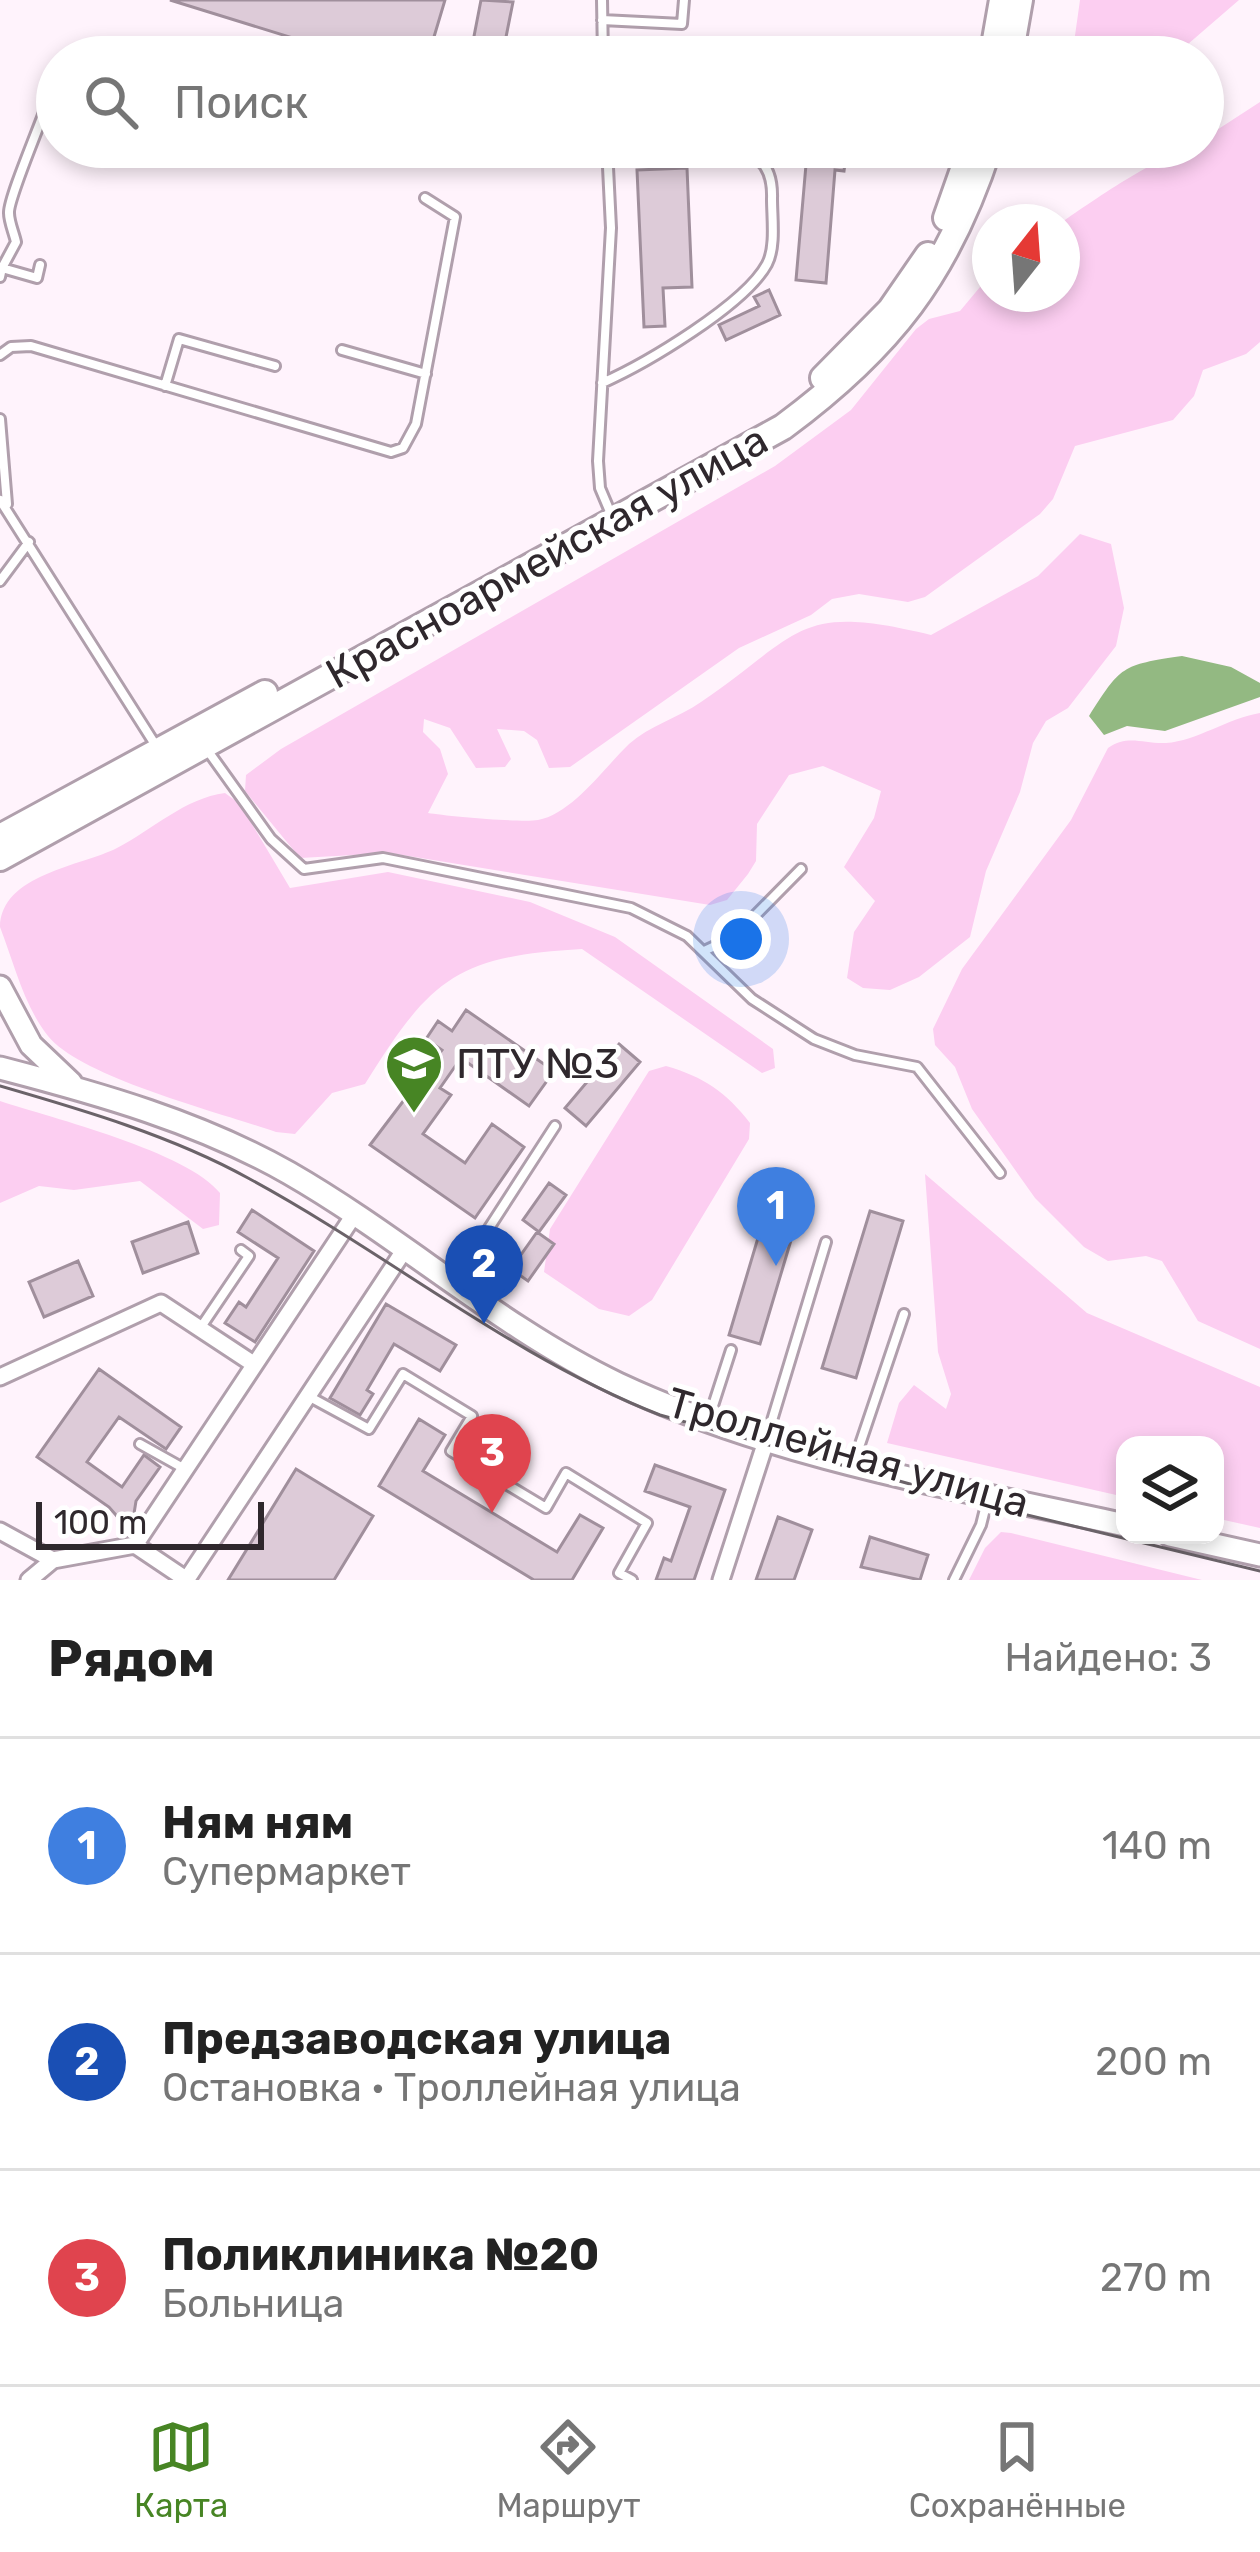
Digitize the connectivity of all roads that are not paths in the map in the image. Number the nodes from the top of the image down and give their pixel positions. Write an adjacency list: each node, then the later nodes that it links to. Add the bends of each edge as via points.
1 (602, 0): 5 (lane)
2 (684, 0): 5 (lane, via 682,24)
3 (1002, 0): 7 (main road)
4 (1020, 0): 8 (main road)
5 (602, 20): 6 (lane)
6 (602, 36)
7 (996, 36)
8 (1014, 36)
9 (36, 144): 16 (lane, via 14,188 8,211 16,242)
10 (608, 168): 21 (lane)
11 (769, 168): 21 (lane, via 766,268 650,362)
12 (963, 168): 27 (main road, Красноармейская улица, via 931,249 855,348 776,413)
13 (980, 168): 27 (main road, Красноармейская улица, via 921,298 862,365 783,428)
14 (424, 198): 20 (lane, via 455,217)
15 (40, 265): 16 (lane, via 37,278)
16 (1, 272)
17 (342, 350): 20 (lane)
18 (0, 355): 22 (lane, via 32,346)
19 (275, 367): 22 (lane, via 179,339)
20 (426, 374): 22 (lane, via 411,442 391,452)
21 (602, 383): 27 (lane, via 598,477)
22 (165, 386)
23 (0, 419): 24 (lane)
24 (0, 430): 25 (lane)
25 (2, 461): 26 (lane)
26 (3, 502): 28 (lane)
27 (611, 514): 30 (main road, Красноармейская улица); 31 (main road, Красноармейская улица)
28 (29, 542): 29 (lane); 31 (lane)
29 (0, 580)
30 (204, 745): 31 (main road, Красноармейская улица); 35 (lane, via 271,838 304,869 383,858 610,902 664,922)
31 (166, 752): 32 (main road, Красноармейская улица); 33 (main road, Красноармейская улица)
32 (0, 837)
33 (0, 858)
34 (801, 868): 35 (lane, via 734,937)
35 (704, 951): 40 (lane, via 752,998 814,1039 916,1067)
36 (0, 987): 38 (street, via 31,1045)
37 (0, 1068): 38 (street, Троллейная улица)
38 (76, 1088): 41 (street, Троллейная улица, via 226,1140)
39 (555, 1126): 45 (lane)
40 (1000, 1173)
41 (354, 1215): 43 (street, Троллейная улица); 49 (street)
42 (826, 1242): 53 (lane)
43 (406, 1249): 45 (street, Троллейная улица); 51 (street)
44 (241, 1250): 47 (lane, via 249,1256)
45 (455, 1281): 52 (street, Троллейная улица, via 594,1371)
46 (904, 1314): 55 (lane)
47 (200, 1327): 49 (street); 50 (street, via 172,1307 149,1304)
48 (730, 1350): 52 (lane)
49 (252, 1363): 56 (street)
50 (0, 1377)
51 (308, 1396): 65 (street); 66 (lane, via 369,1429 403,1374 472,1416 451,1451 545,1508 566,1473 647,1522 619,1573)
52 (708, 1419): 53 (street, Троллейная улица)
53 (766, 1438): 55 (street, Троллейная улица); 67 (street)
54 (140, 1444): 56 (lane)
55 (853, 1463): 57 (street, Троллейная улица)
56 (184, 1469): 61 (street)
57 (988, 1496): 58 (street, Троллейная улица); 68 (lane)
58 (1116, 1523)
59 (0, 1531): 63 (street)
60 (1210, 1544): 62 (street)
61 (136, 1545): 63 (street); 65 (street)
62 (1260, 1555)
63 (53, 1560): 64 (street)
64 (29, 1580)
65 (187, 1580)
66 (632, 1580)
67 (721, 1580)
68 (954, 1580)

